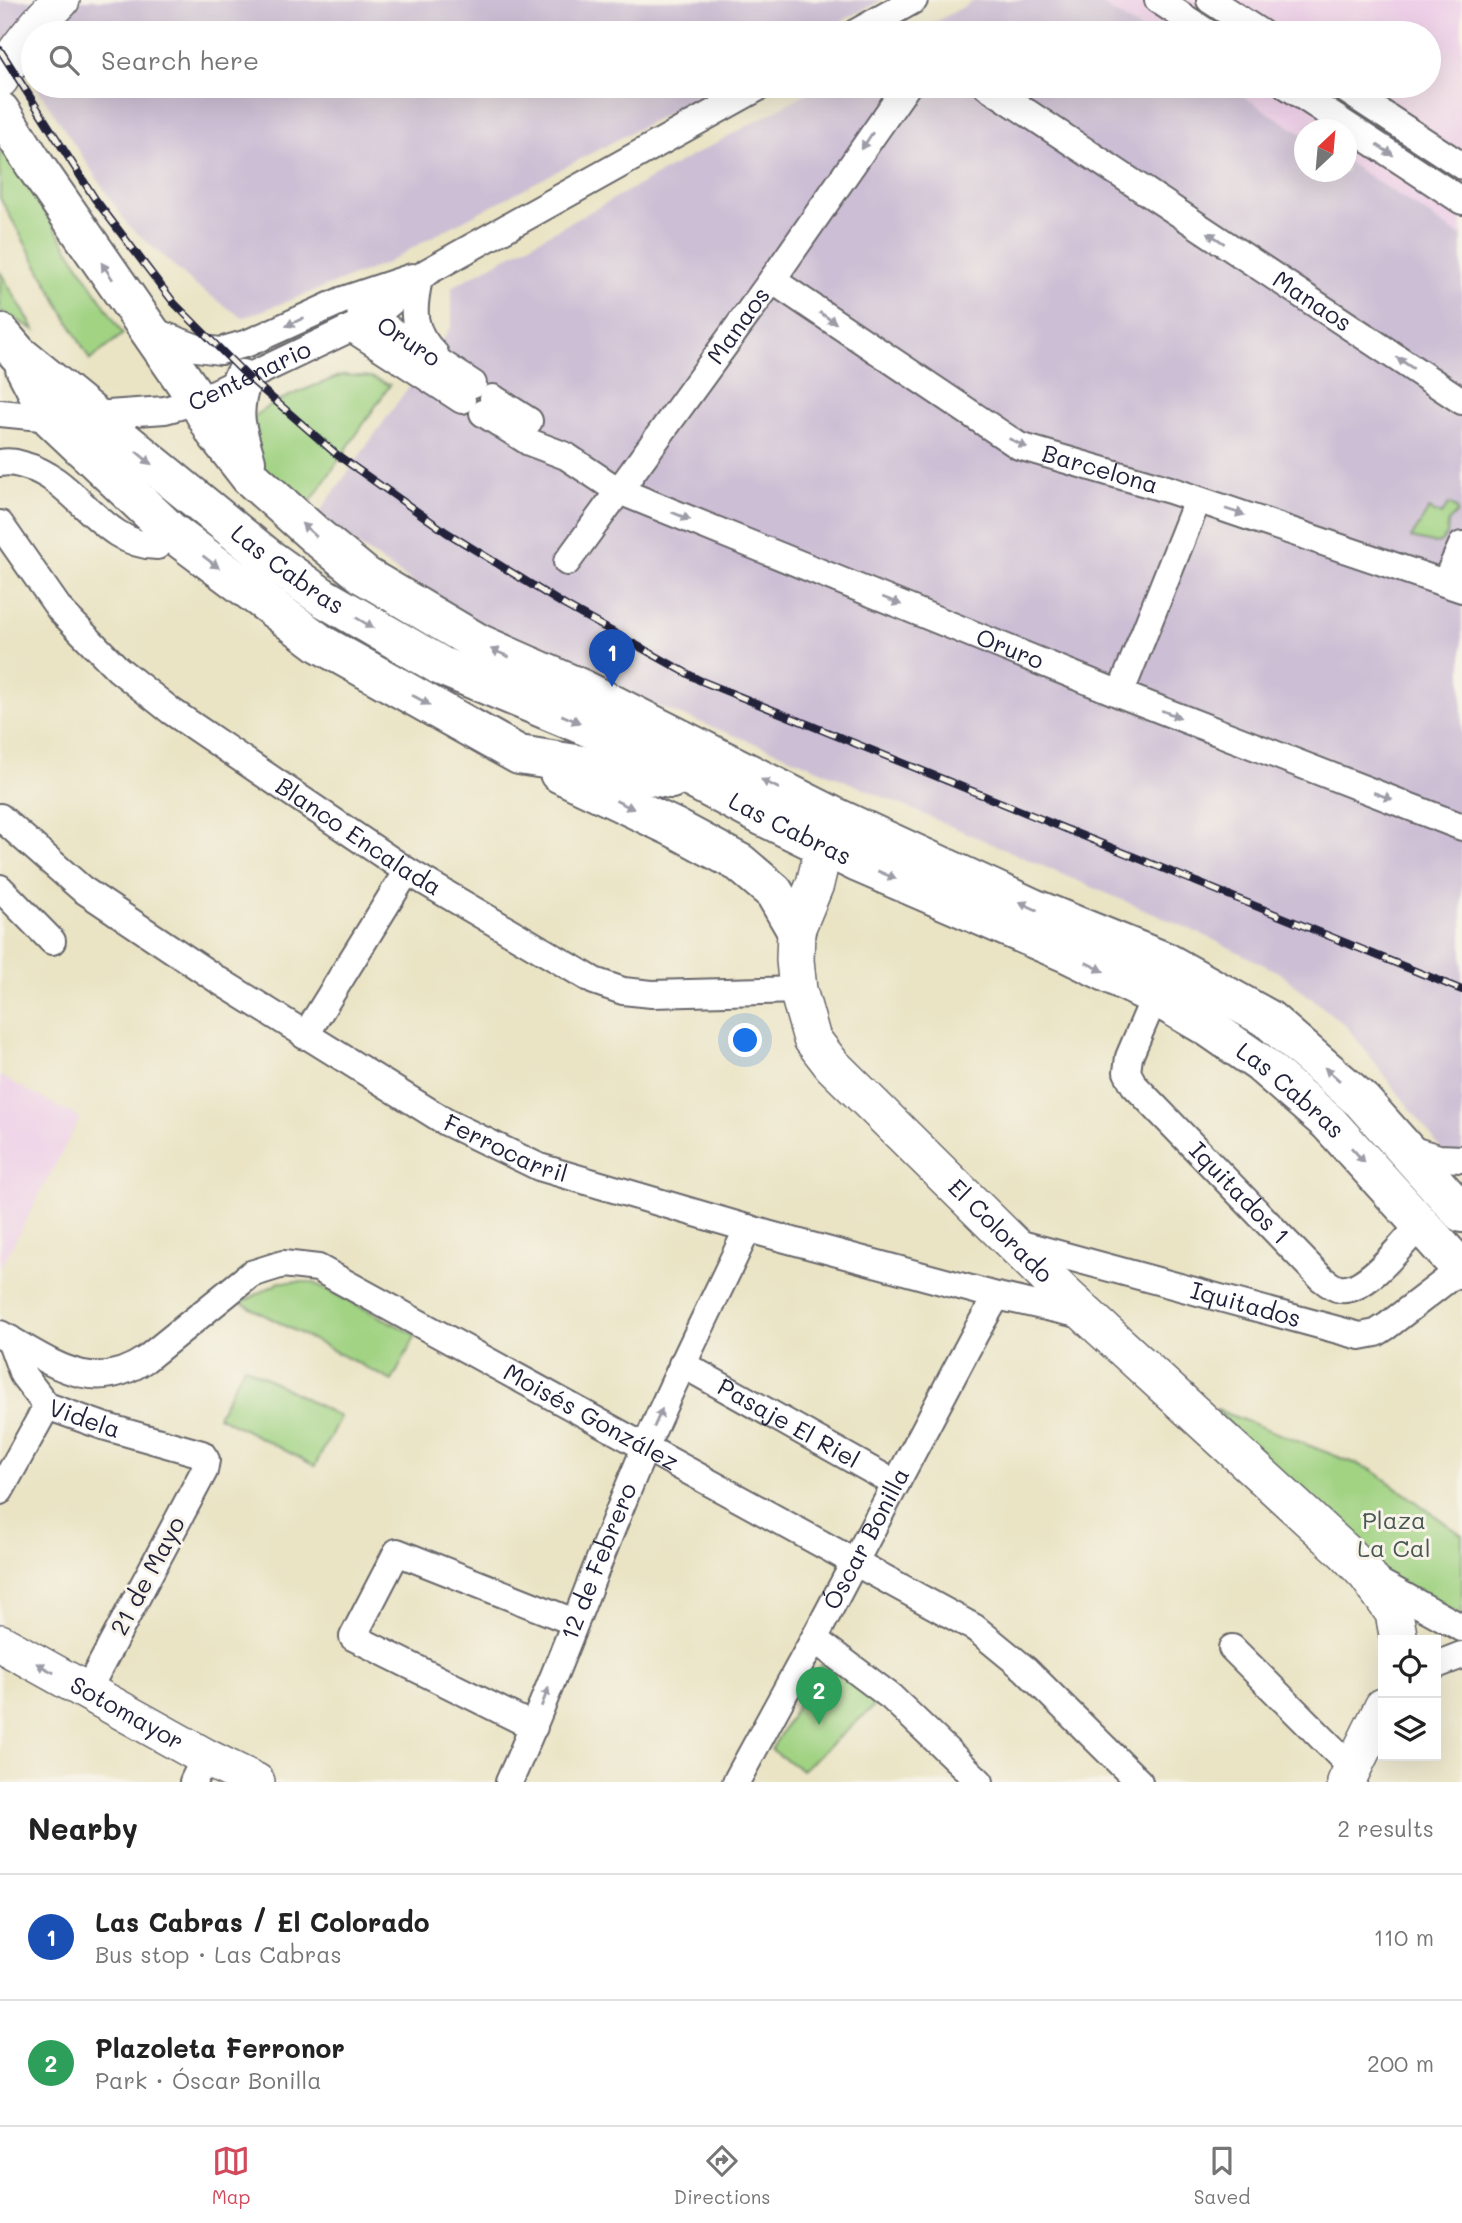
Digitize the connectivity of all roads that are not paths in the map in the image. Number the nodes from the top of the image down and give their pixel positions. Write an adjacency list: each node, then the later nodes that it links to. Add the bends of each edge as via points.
1 (61, 0): 5 (street)
2 (915, 0): 6 (street)
3 (1157, 0): 7 (street)
4 (1210, 0): 8 (street)
5 (41, 21)
6 (877, 21)
7 (1189, 21)
8 (1242, 21)
9 (21, 46): 10 (street)
10 (0, 79)
11 (740, 98): 20 (street, Centenario)
12 (898, 98): 21 (street, Manaos, one-way to 21)
13 (1005, 98): 30 (street, Manaos, one-way to 13)
14 (1305, 98): 19 (street, one-way to 19)
15 (1358, 98): 18 (street)
16 (0, 111): 17 (main road, Las Cabras)
17 (18, 165): 24 (main road, Las Cabras, one-way to 17)
18 (1462, 166)
19 (1462, 201)
20 (423, 276): 22 (street, Centenario); 23 (street, Centenario); 26 (street, via 413,304 414,318 422,341)
21 (772, 280): 36 (street, Manaos); 37 (street, Barcelona, one-way to 37, via 1019,446)
22 (344, 300): 23 (street, Oruro); 24 (street, Centenario, one-way to 24, via 220,351 197,348)
23 (362, 323): 26 (street, Oruro); 27 (street, Centenario); 28 (street, Oruro)
24 (145, 328): 29 (main road, Las Cabras)
25 (9, 344): 32 (main road, Las Cabras); 33 (main road)
26 (448, 368): 28 (street, Oruro)
27 (242, 379): 29 (street, Centenario); 35 (main road, via 235,400 235,427)
28 (478, 399): 36 (street, Oruro, via 529,442 566,456)
29 (198, 401): 32 (street, Centenario, via 165,410); 35 (main road, Las Cabras)
30 (1462, 401)
31 (0, 414): 33 (street, Centenario)
32 (91, 415): 33 (street, Centenario); 45 (main road, Las Cabras, one-way to 45, via 324,598 440,666 619,740)
33 (51, 418): 39 (main road)
34 (0, 463): 39 (street, via 35,468 54,478 104,524 144,546 157,546)
35 (250, 477): 48 (main road, Las Cabras, one-way to 35, via 584,690 435,619 365,576)
36 (617, 490): 41 (street, Manaos); 43 (street, Oruro, one-way to 43)
37 (1197, 501): 42 (street, Barcelona, one-way to 42); 43 (street)
38 (0, 524): 49 (street, Blanco Encalada, via 60,610 118,669 171,711)
39 (170, 531): 44 (main road, one-way to 44, via 321,644)
40 (1462, 545): 42 (street)
41 (567, 562)
42 (1453, 586)
43 (1120, 694): 47 (street, Oruro, one-way to 47)
44 (519, 755): 45 (main road); 51 (main road, one-way to 51, via 740,863 774,892)
45 (701, 783): 48 (main road, Las Cabras)
46 (0, 817): 55 (street, Ferrocarril, via 82,889)
47 (1462, 827)
48 (828, 830): 51 (street, El Colorado, via 815,884); 54 (main road, Las Cabras, one-way to 54, via 856,862 1068,953); 56 (main road, Las Cabras, one-way to 48, via 1362,1101 1268,1019 1166,962)
49 (407, 871): 53 (street, Blanco Encalada, via 594,981 622,991 652,995); 55 (street)
50 (0, 888): 52 (street)
51 (796, 930): 53 (street, El Colorado)
52 (52, 941)
53 (798, 990): 60 (street, El Colorado, via 812,1039 832,1065)
54 (1155, 996): 61 (main road, Las Cabras, one-way to 61, via 1260,1063 1329,1123); 61 (street, Iquitados 1, via 1129,1057 1127,1072 1134,1085 1321,1278 1337,1289 1353,1289)
55 (305, 1036): 59 (street, Ferrocarril, via 446,1122 539,1167)
56 (1404, 1147): 57 (street, via 1439,1158); 58 (main road, Las Cabras)
57 (1462, 1159)
58 (1462, 1213)
59 (748, 1228): 62 (street, Ferrocarril); 65 (street, 12 de Febrero)
60 (1012, 1242): 61 (street, Iquitados, via 1360,1336 1387,1325); 63 (street, El Colorado)
61 (1449, 1245)
62 (998, 1296): 63 (street, Ferrocarril); 69 (street, Óscar Bonilla)
63 (1088, 1317): 72 (street, El Colorado)
64 (5, 1337): 66 (street, Videla, via 23,1375); 67 (street, Moisés González, via 58,1366 83,1375 109,1376 146,1359 251,1274 275,1265 301,1264 334,1275)
65 (682, 1364): 67 (street, 12 de Febrero, one-way to 65); 69 (street, Pasaje El Riel)
66 (47, 1406): 68 (street, Videla, via 202,1454); 70 (street)
67 (645, 1447): 71 (street, Moisés González); 73 (street, 12 de Febrero)
68 (206, 1460): 81 (street, 21 de Mayo)
69 (896, 1484): 71 (street, Óscar Bonilla)
70 (0, 1491)
71 (853, 1563): 76 (street, Óscar Bonilla); 90 (street, Moisés González, via 975,1628 1025,1669)
72 (1367, 1576): 74 (street); 75 (street, El Colorado, via 1394,1614)
73 (575, 1622): 83 (street, 12 de Febrero, one-way to 73); 83 (street, via 397,1552 353,1637)
74 (1462, 1629)
75 (1398, 1635)
76 (814, 1639): 88 (street, Óscar Bonilla); 89 (street, via 891,1697)
77 (0, 1643): 81 (street, Sotomayor, one-way to 77)
78 (1232, 1648): 85 (street)
79 (1462, 1656): 80 (street)
80 (1441, 1663)
81 (87, 1692): 84 (street, Sotomayor)
82 (1378, 1719): 85 (street)
83 (534, 1727): 87 (street, 12 de Febrero)
84 (199, 1770): 86 (street, Sotomayor)
85 (1350, 1775)
86 (256, 1782)
87 (509, 1782)
88 (736, 1782)
89 (980, 1782)
90 (1139, 1782)

